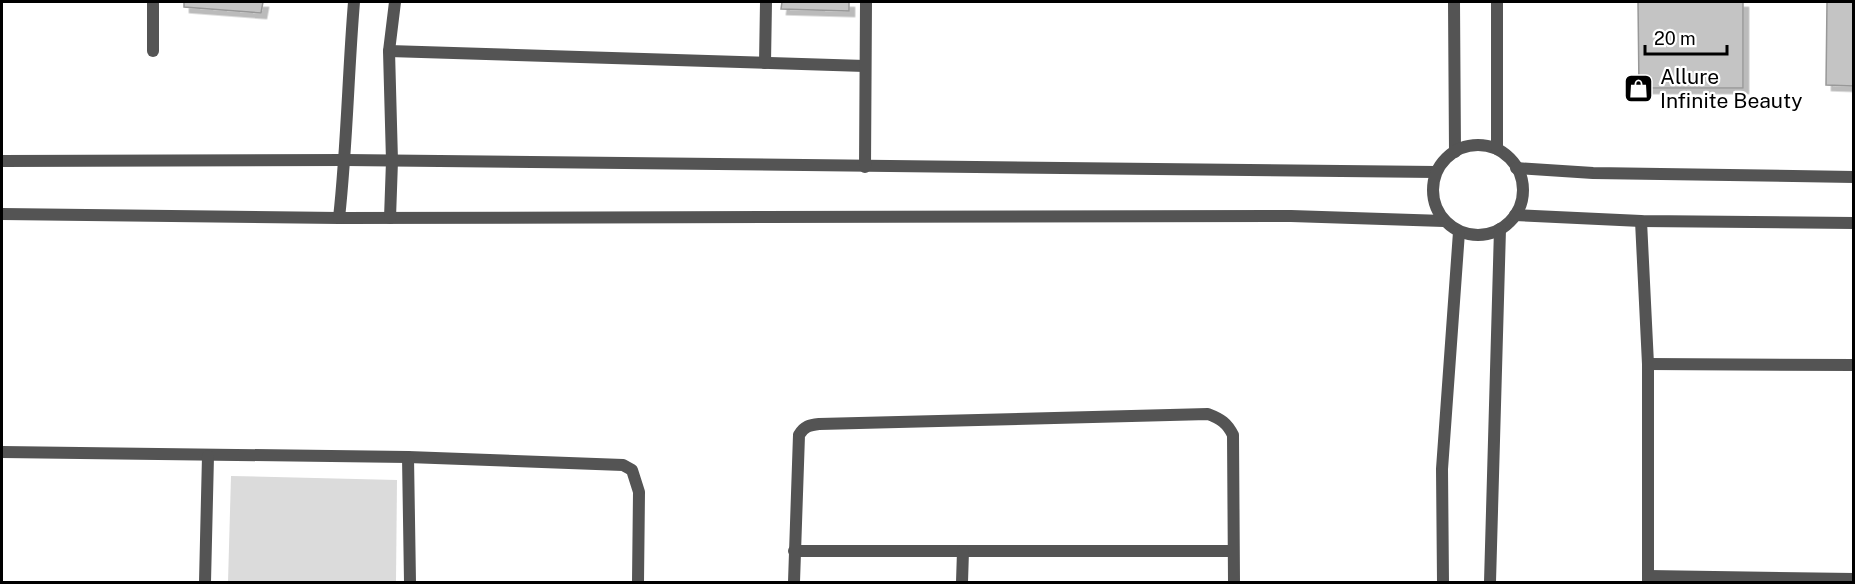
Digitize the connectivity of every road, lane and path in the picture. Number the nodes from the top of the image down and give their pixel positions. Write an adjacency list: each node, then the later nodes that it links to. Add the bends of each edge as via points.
1 (153, 2): 8 (street)
2 (354, 2): 14 (street)
3 (394, 2): 9 (street)
4 (766, 2): 10 (street)
5 (866, 2): 11 (street)
6 (1454, 2): 13 (street)
7 (1497, 2): 12 (street)
8 (153, 51)
9 (389, 51): 10 (street); 16 (street)
10 (765, 63): 11 (street)
11 (865, 66): 17 (street)
12 (1497, 149): 13 (street, via 1479,145); 18 (street)
13 (1455, 152): 19 (street, via 1446,157)
14 (345, 160): 15 (street); 16 (street); 23 (street)
15 (2, 161)
16 (392, 161): 17 (street); 24 (street)
17 (865, 167): 19 (street)
18 (1516, 168): 20 (street); 22 (street, via 1523,192)
19 (1436, 172): 26 (street, via 1432,189)
20 (1854, 177)
21 (2, 214): 23 (street)
22 (1515, 215): 25 (street); 28 (street)
23 (339, 218): 24 (street)
24 (390, 218): 26 (street, via 1291,216)
25 (1641, 221): 27 (street); 30 (street)
26 (1444, 222): 29 (street)
27 (1854, 223)
28 (1500, 229): 29 (street, via 1476,236); 47 (street)
29 (1459, 232): 46 (street, via 1442,469)
30 (1648, 364): 31 (street); 38 (street)
31 (1854, 365)
32 (2, 452): 33 (street)
33 (208, 456): 34 (street); 40 (street)
34 (408, 457): 41 (street); 42 (street, via 622,465 632,470 639,492)
35 (794, 551): 36 (street); 37 (street, via 800,435 808,426 1208,414 1221,419 1233,435); 43 (street)
36 (963, 551): 37 (street); 44 (street)
37 (1233, 552): 45 (street)
38 (1648, 579): 39 (street)
39 (1854, 579)
40 (205, 582)
41 (410, 582)
42 (638, 582)
43 (794, 582)
44 (962, 582)
45 (1234, 582)
46 (1443, 582)
47 (1490, 582)

